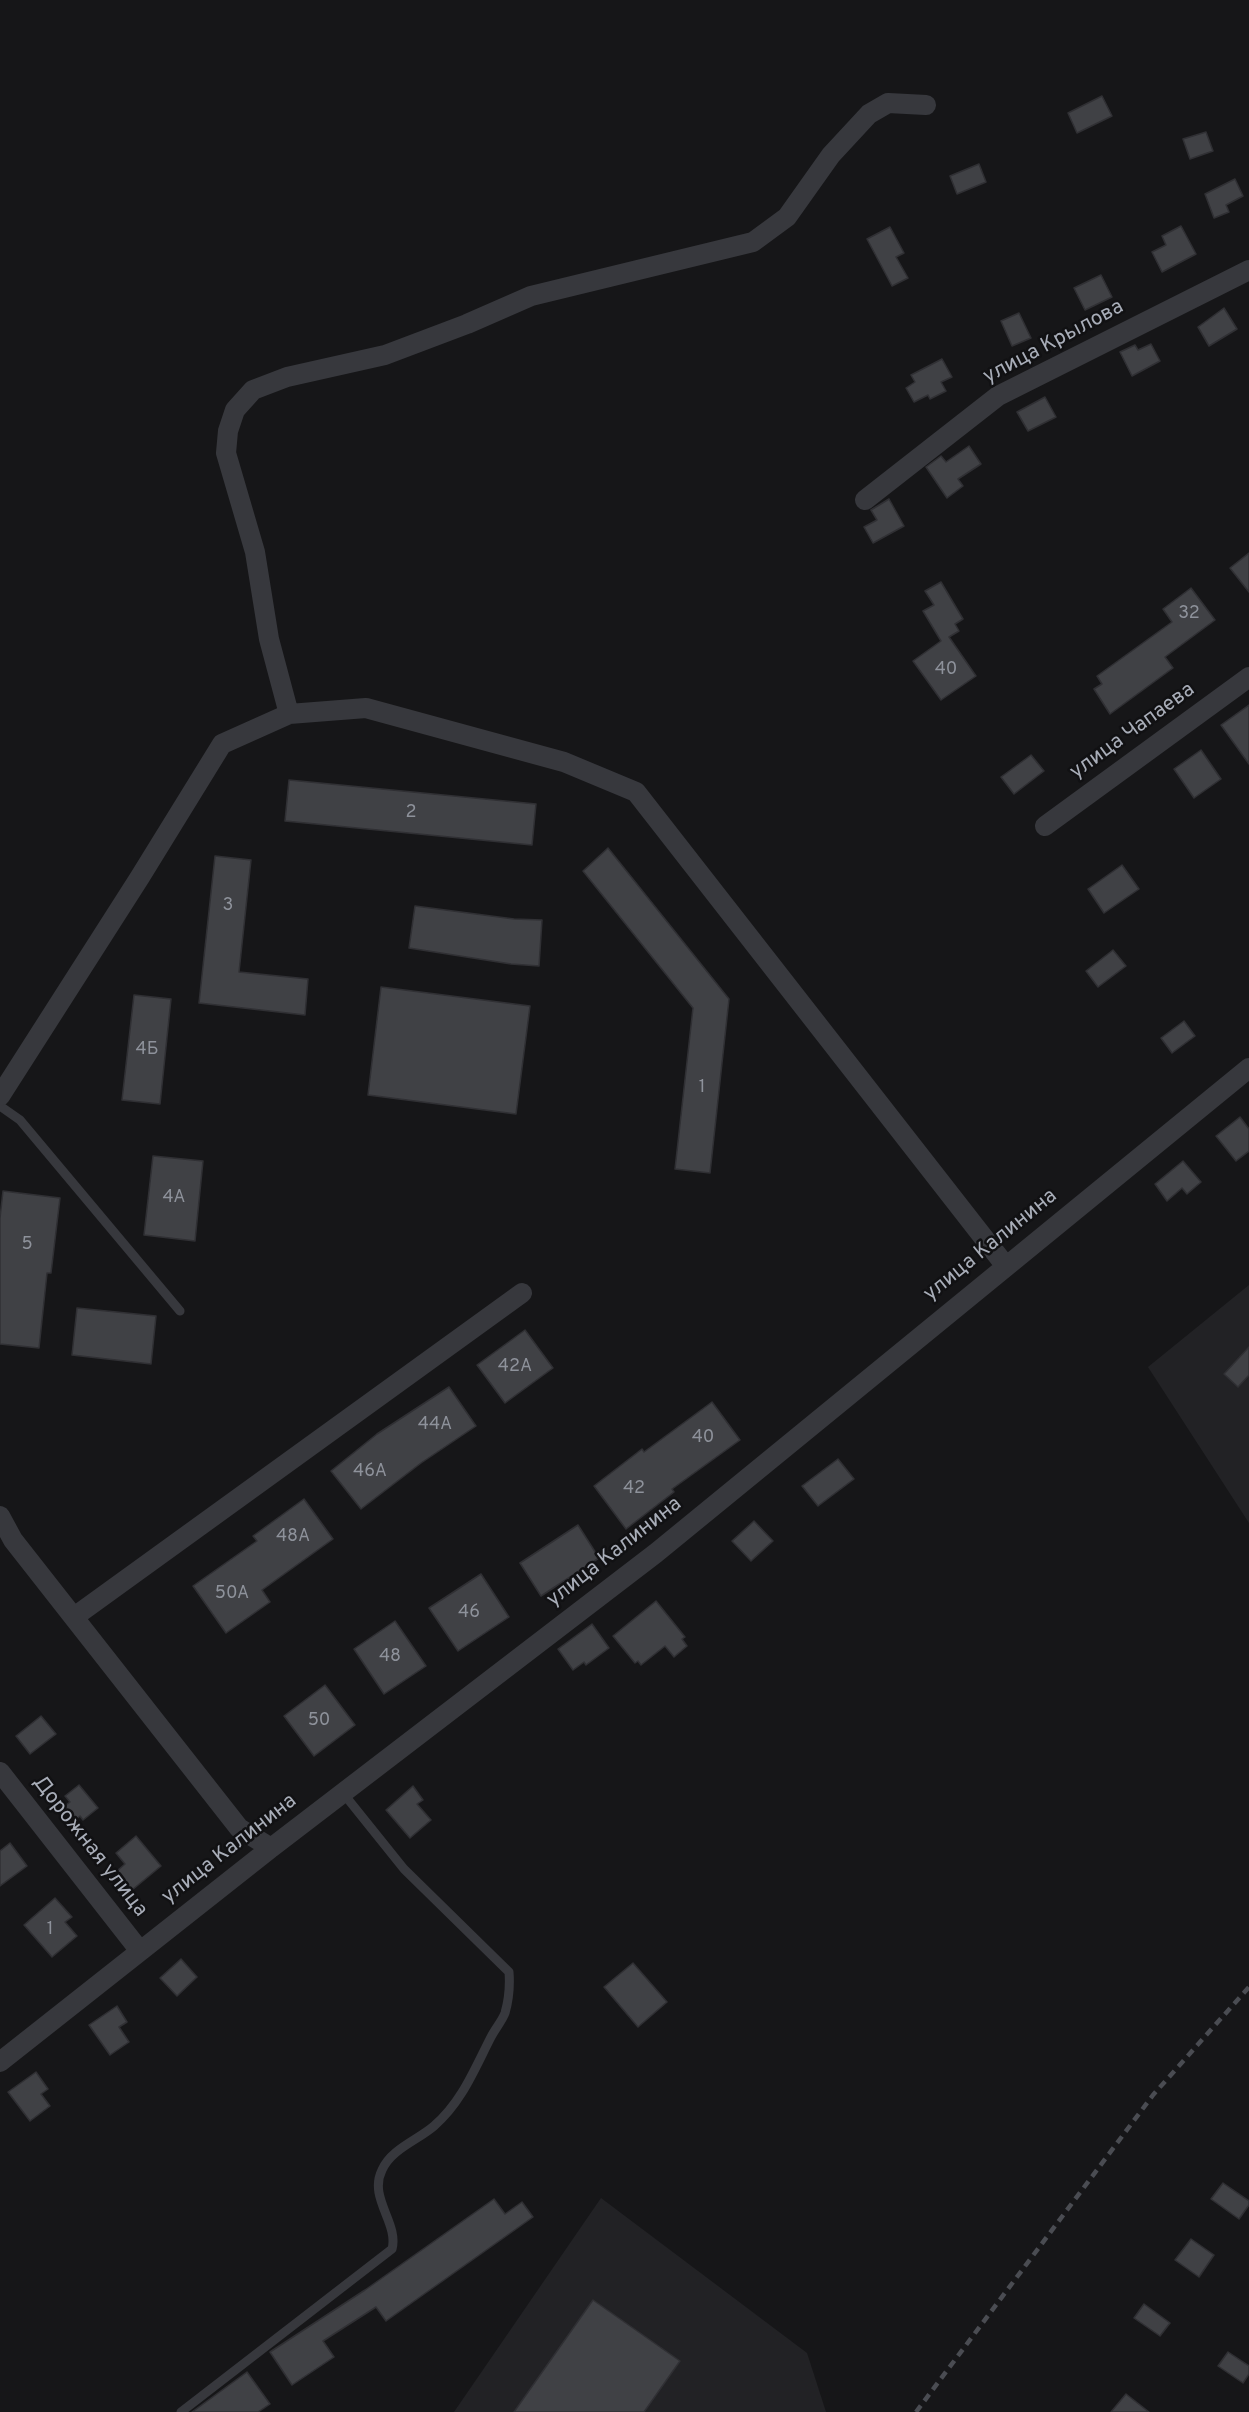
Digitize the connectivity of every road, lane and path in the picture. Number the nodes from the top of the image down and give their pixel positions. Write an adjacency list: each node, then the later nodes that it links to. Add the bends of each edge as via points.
1 (926, 105): 5 (street, via 888,103 869,114 831,154 787,218 753,242 531,296 384,355 287,377 253,390 235,410 226,453 255,552 269,639)
2 (1249, 270): 3 (street, улица Крылова, via 998,396)
3 (865, 500)
4 (1249, 677): 6 (street, улица Чапаева)
5 (289, 714): 8 (street, via 222,744); 10 (street, via 366,708 564,762 636,792)
6 (1045, 826)
7 (1249, 1068): 10 (street, улица Калинина)
8 (0, 1096)
9 (0, 1106): 12 (lane, via 20,1120)
10 (1005, 1265): 16 (street, улица Калинина, via 656,1553)
11 (522, 1293): 14 (street)
12 (180, 1311)
13 (0, 1516): 14 (street)
14 (74, 1617): 17 (street, via 238,1828)
15 (0, 1772): 18 (street, Дорожная улица)
16 (343, 1793): 17 (street, улица Калинина); 20 (lane, via 404,1869 509,1972 504,2014 455,2104 434,2126 385,2163 380,2174 381,2206 395,2237 392,2249)
17 (271, 1848): 18 (street, улица Калинина)
18 (140, 1951): 19 (street, улица Калинина)
19 (0, 2062)
20 (181, 2412)

